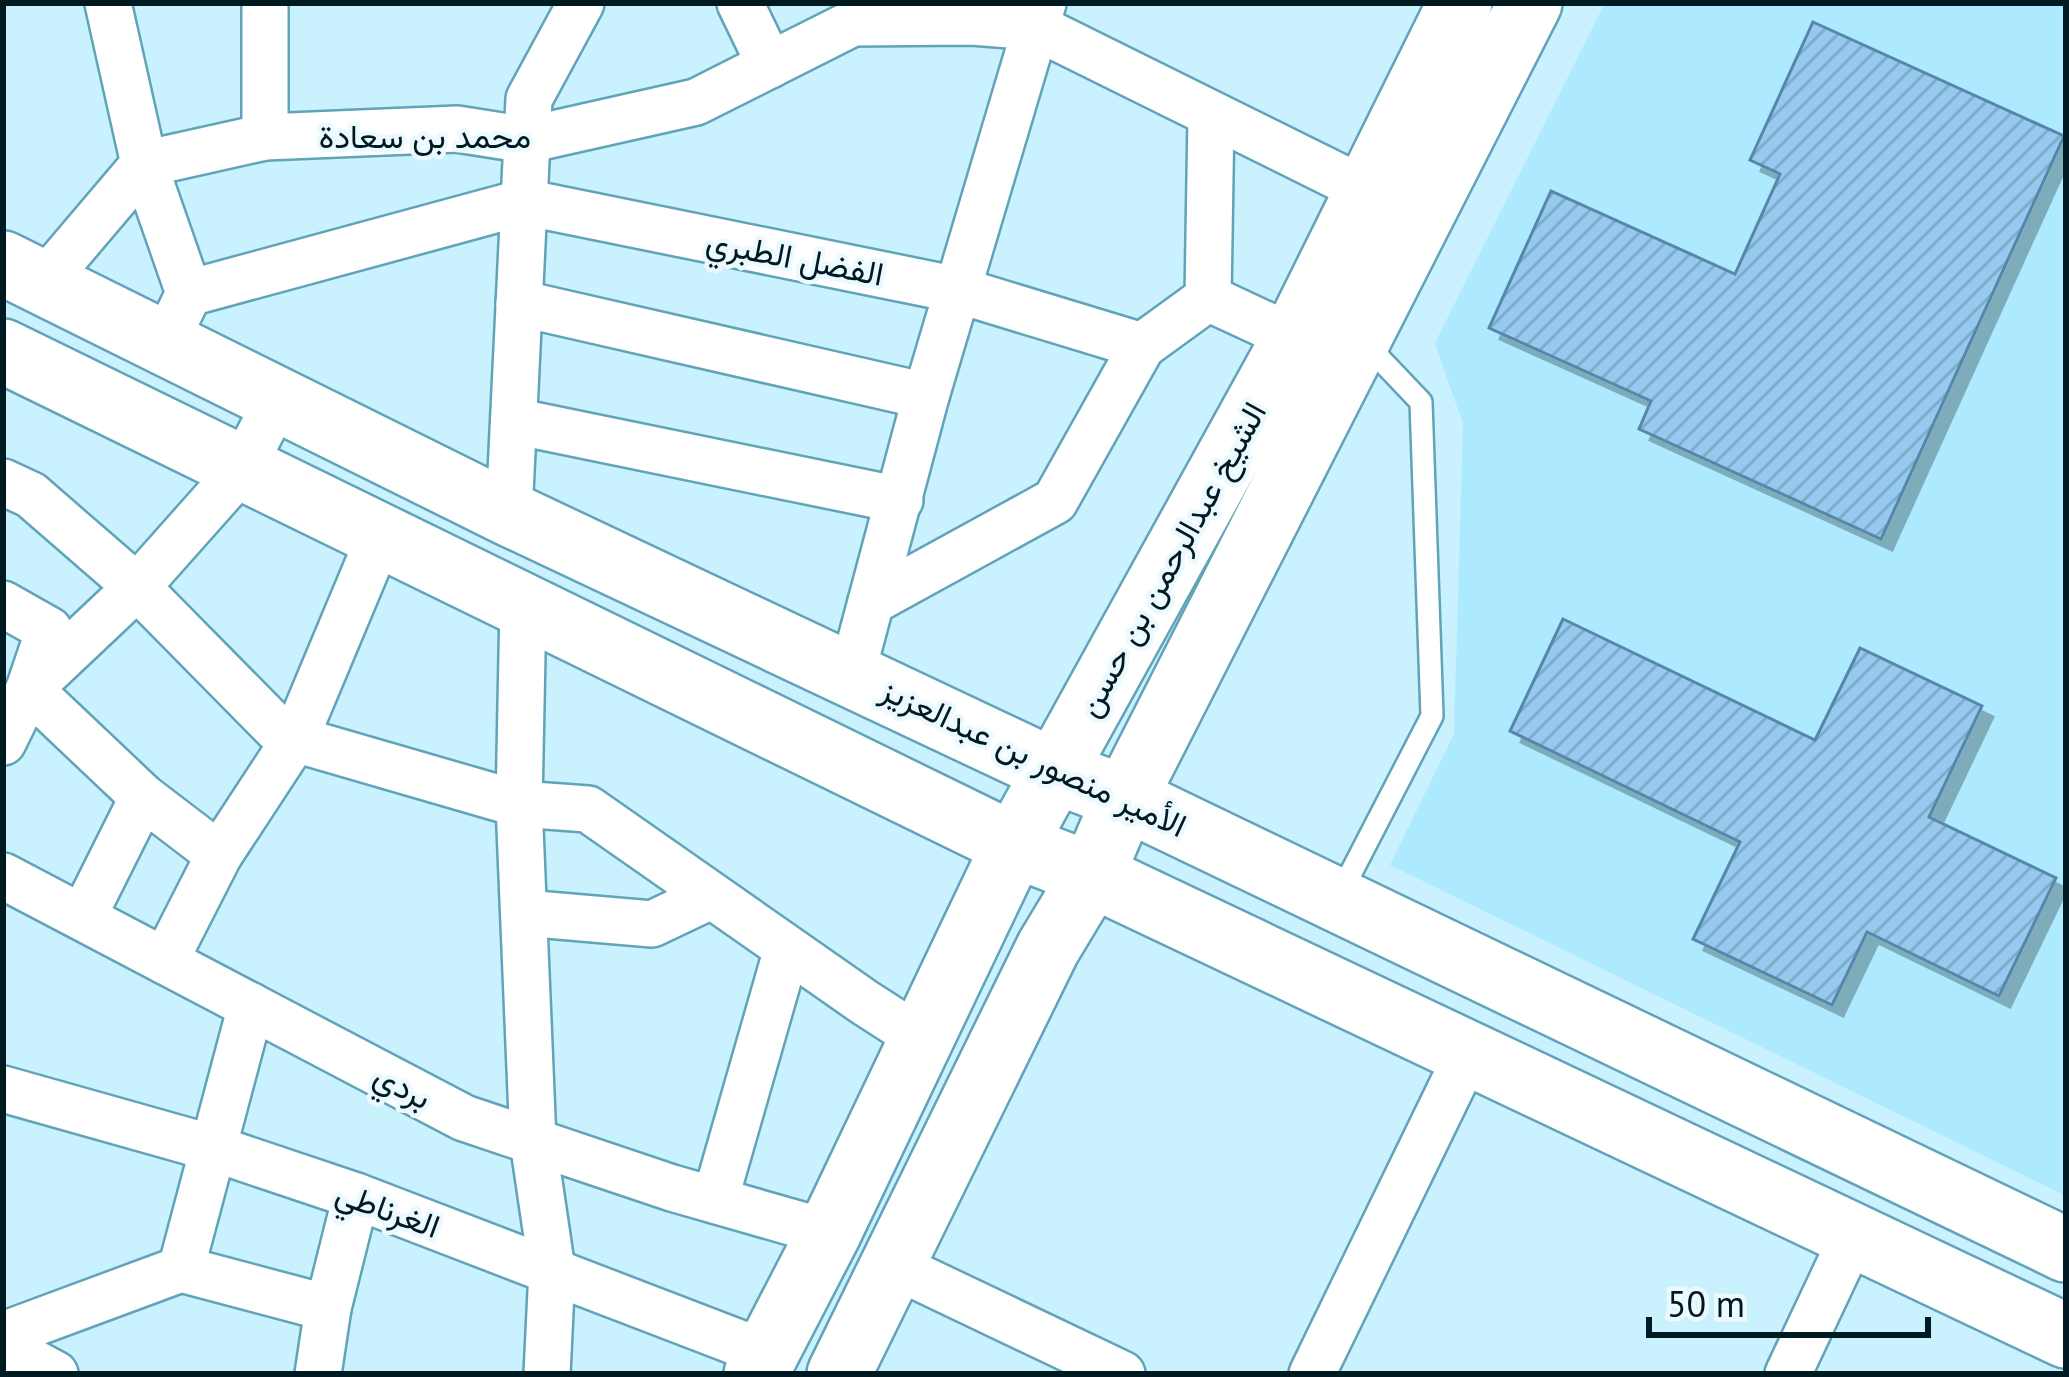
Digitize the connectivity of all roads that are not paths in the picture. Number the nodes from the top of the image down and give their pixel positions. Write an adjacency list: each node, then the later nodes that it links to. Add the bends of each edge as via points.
1 (108, 3): 13 (street)
2 (266, 3): 11 (street)
3 (581, 3): 12 (street, via 529,99)
4 (740, 3): 9 (street)
5 (1460, 3): 14 (street, الشيخ عبدالرحمن بن حسن)
6 (1530, 3): 22 (street, الشيخ عبدالرحمن بن حسن)
7 (900, 13): 8 (street, محمد بن سعادة); 9 (street, محمد بن سعادة, via 853,23)
8 (1040, 15): 10 (street, محمد بن سعادة); 17 (street)
9 (770, 65): 12 (street, محمد بن سعادة, via 697,102)
10 (1211, 115): 14 (street, محمد بن سعادة); 18 (street)
11 (265, 137): 12 (street, محمد بن سعادة, via 457,129); 13 (street, محمد بن سعادة)
12 (527, 140): 15 (street)
13 (144, 164): 16 (street); 20 (street)
14 (1367, 191): 21 (street, الشيخ عبدالرحمن بن حسن)
15 (524, 202): 17 (street, الفضل الطبري); 19 (street); 20 (street, الفضل الطبري)
16 (23, 273): 20 (street, الأمير منصور بن عبدالعزيز)
17 (958, 290): 23 (street, الفضل الطبري); 25 (street)
18 (1208, 298): 21 (street); 23 (street)
19 (519, 303): 25 (street); 27 (street)
20 (177, 318): 26 (street, الأمير منصور بن عبدالعزيز)
21 (1294, 338): 41 (street, الشيخ عبدالرحمن بن حسن)
22 (1360, 338): 43 (street, الشيخ عبدالرحمن بن حسن); 50 (lane, via 1421,401 1432,716)
23 (1142, 346): 34 (street, via 1055,502)
24 (8, 367): 28 (street)
25 (926, 396): 30 (street)
26 (278, 399): 28 (street); 31 (street, الأمير منصور بن عبدالعزيز)
27 (514, 421): 30 (street); 31 (street)
28 (241, 470): 32 (street); 33 (street)
29 (3, 482): 33 (street, via 31,495)
30 (900, 500): 34 (street)
31 (509, 514): 37 (street, الأمير منصور بن عبدالعزيز)
32 (380, 536): 36 (street); 39 (street)
33 (137, 586): 38 (street); 39 (street)
34 (871, 602): 37 (street)
35 (3, 604): 38 (street, via 49,630)
36 (523, 604): 44 (street); 45 (street)
37 (852, 673): 41 (street, الأمير منصور بن عبدالعزيز)
38 (29, 689): 40 (street); 42 (street)
39 (295, 739): 44 (street); 46 (street)
40 (3, 742)
41 (1054, 770): 43 (street, الأمير منصور بن عبدالعزيز); 45 (street, الشيخ عبدالرحمن بن حسن)
42 (143, 797): 46 (street); 52 (street)
43 (1125, 798): 48 (street, الشيخ عبدالرحمن بن حسن); 50 (street, الأمير منصور بن عبدالعزيز)
44 (519, 804): 49 (street, via 588,809); 51 (street)
45 (1013, 845): 48 (street); 56 (street, الشيخ عبدالرحمن بن حسن)
46 (219, 855): 54 (street)
47 (3, 875): 52 (street, بردي)
48 (1093, 875): 57 (street); 66 (street, الشيخ عبدالرحمن بن حسن, via 1048,948)
49 (711, 896): 51 (street, via 652,924); 53 (street)
50 (1337, 900): 65 (street, الأمير منصور بن عبدالعزيز)
51 (524, 913): 59 (street)
52 (82, 917): 54 (street, بردي)
53 (787, 949): 56 (street); 62 (street)
54 (165, 961): 55 (street, بردي)
55 (251, 1006): 59 (street, بردي, via 464,1118); 60 (street)
56 (923, 1040): 63 (street, الشيخ عبدالرحمن بن حسن)
57 (1468, 1053): 64 (street); 79 (street)
58 (3, 1089): 60 (street, الغرناطي)
59 (533, 1141): 62 (street, بردي); 68 (street)
60 (216, 1149): 61 (street, الغرناطي); 67 (street)
61 (356, 1196): 68 (street, الغرناطي); 69 (street)
62 (715, 1200): 63 (street, بردي)
63 (829, 1233): 73 (street, الشيخ عبدالرحمن بن حسن)
64 (1853, 1236): 71 (street); 80 (street)
65 (2066, 1250)
66 (892, 1265): 77 (street, الشيخ عبدالرحمن بن حسن); 78 (street)
67 (181, 1269): 69 (street); 70 (street)
68 (552, 1270): 73 (street, الغرناطي); 76 (street)
69 (328, 1309): 75 (street)
70 (3, 1335)
71 (2066, 1336)
72 (3, 1346): 74 (street)
73 (760, 1364)
74 (55, 1374)
75 (318, 1374)
76 (547, 1374)
77 (839, 1374)
78 (1122, 1374)
79 (1312, 1374)
80 (1788, 1374)

